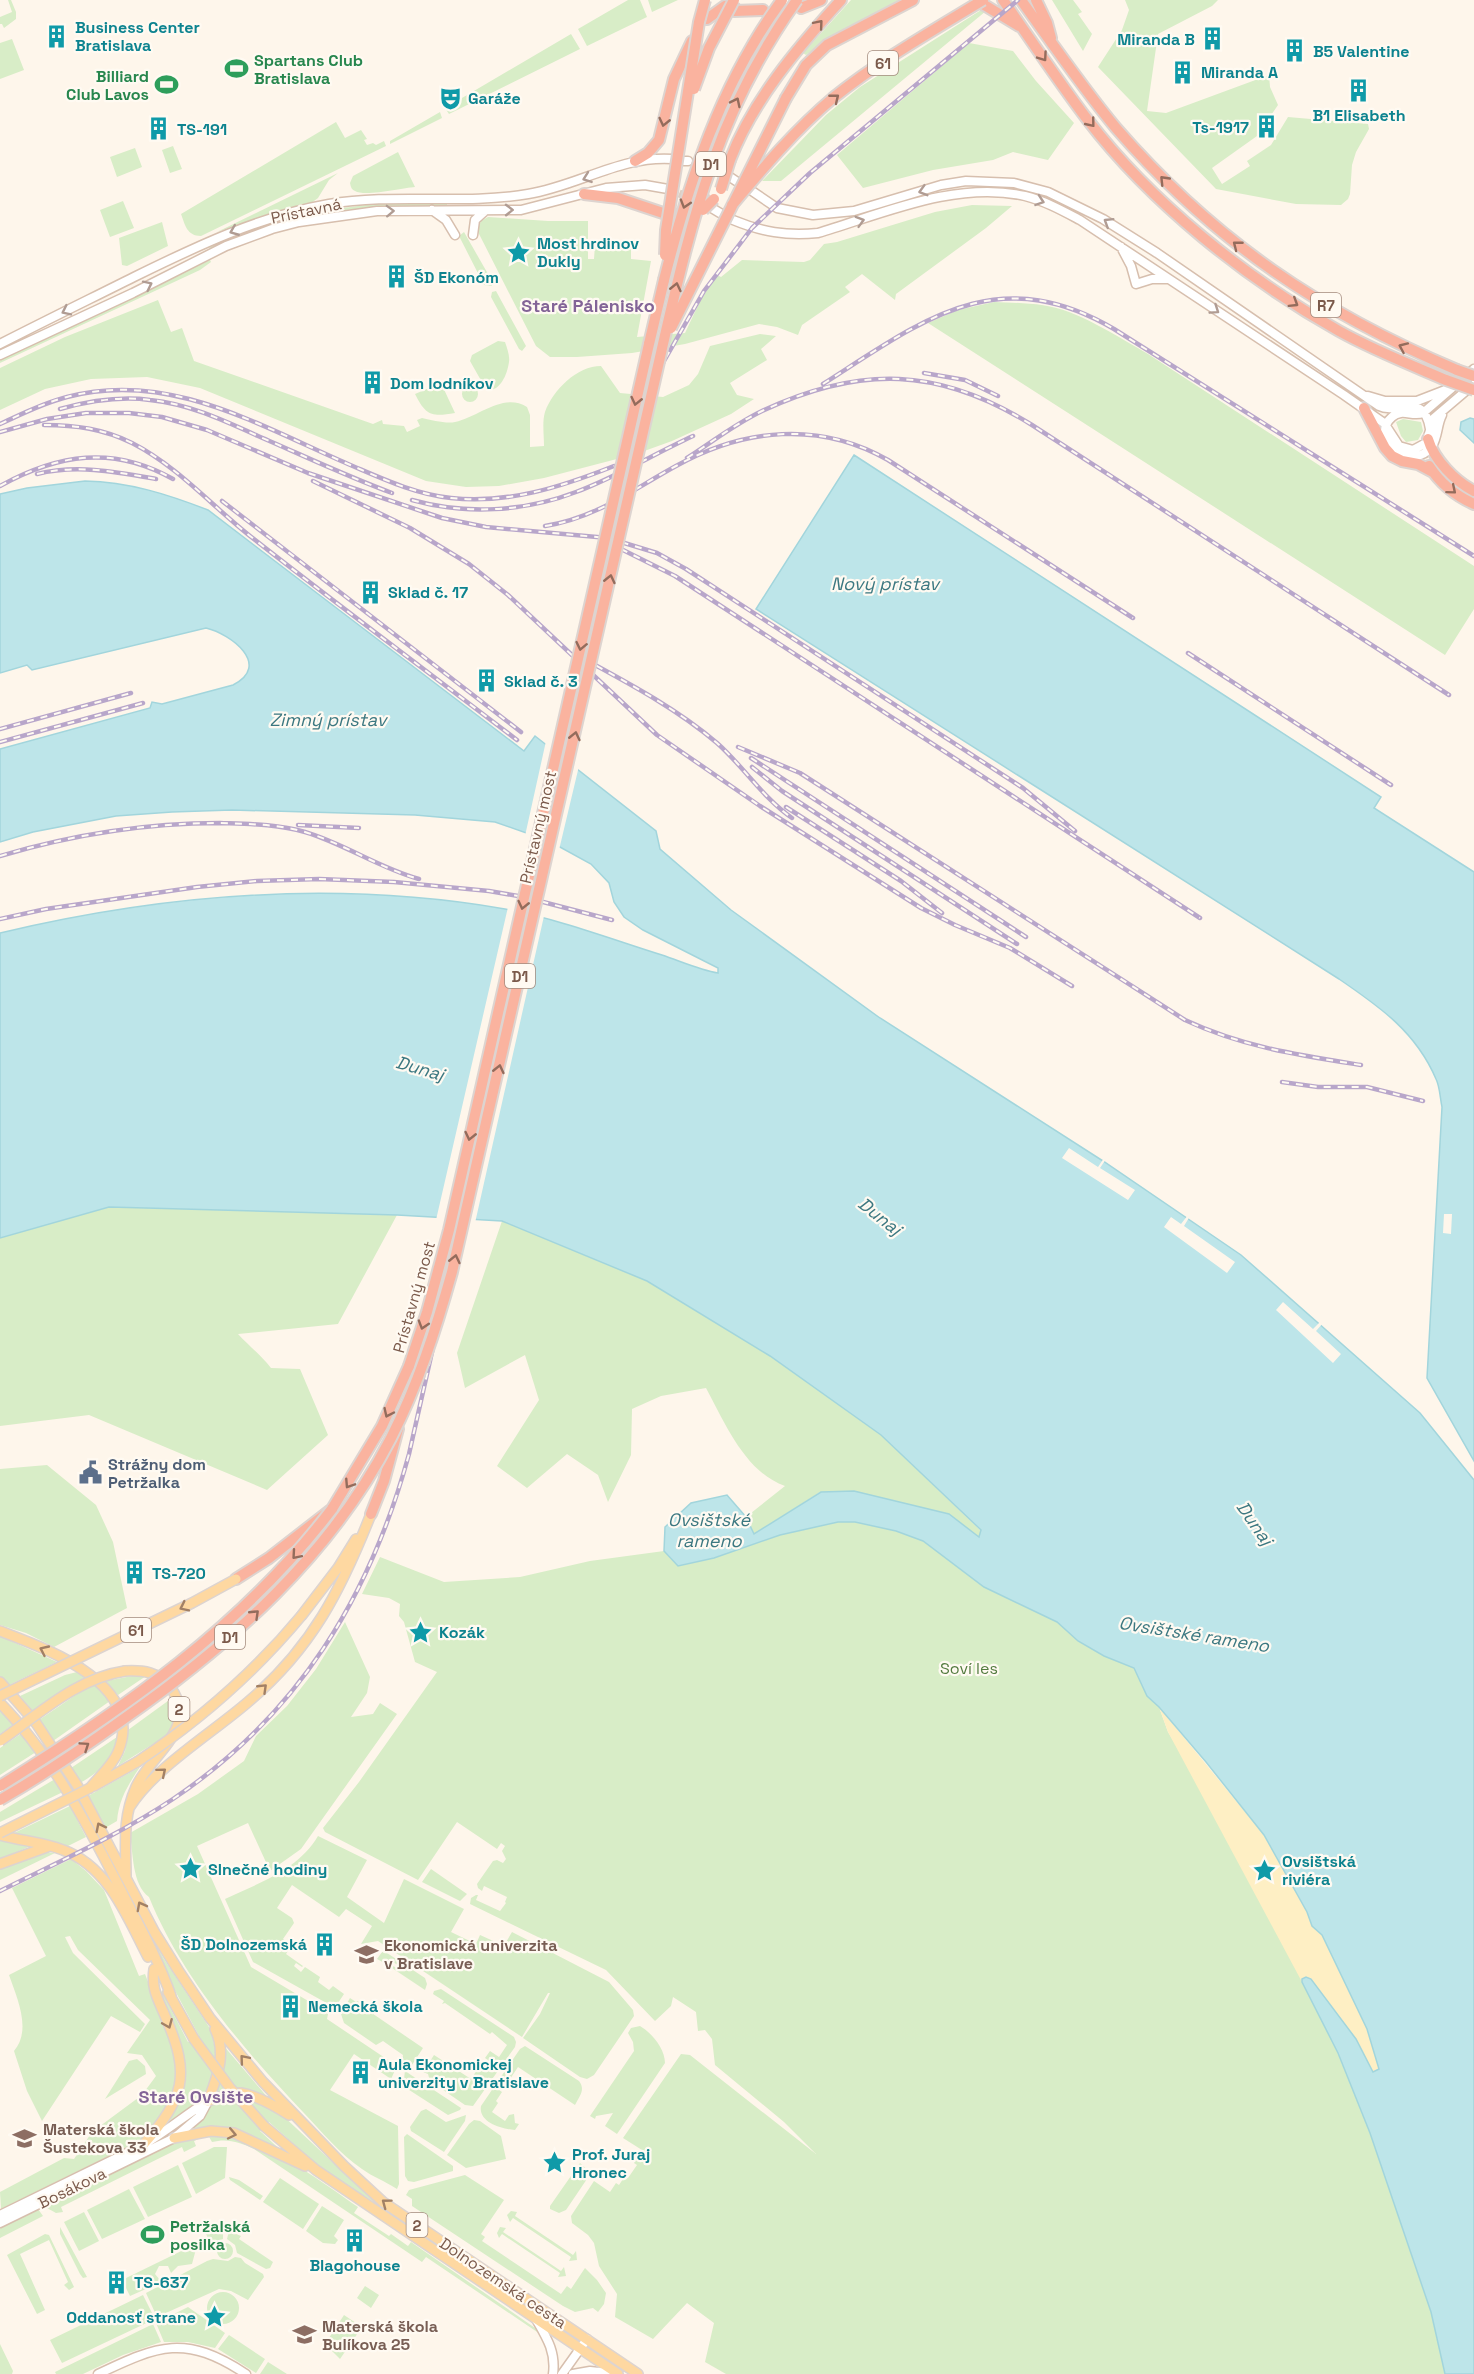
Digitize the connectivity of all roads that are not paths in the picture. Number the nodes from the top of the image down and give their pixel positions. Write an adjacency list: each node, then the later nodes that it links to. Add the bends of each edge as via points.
1 (705, 0): 19 (highway, bridge)
2 (782, 0): 36 (highway, D1, one-way to 36, bridge, via 744,61 712,126)
3 (821, 0): 12 (highway)
4 (841, 0): 25 (highway, one-way to 4, bridge, via 721,189 741,133 768,90)
5 (914, 0): 26 (highway, bridge, via 827,45 806,65)
6 (976, 0): 16 (highway)
7 (983, 0): 26 (highway, 61, one-way to 7, bridge, via 792,137 833,98)
8 (993, 0): 16 (highway)
9 (1004, 0): 16 (highway, R7)
10 (1021, 0): 18 (highway, R7)
11 (1036, 0): 18 (highway)
12 (799, 4): 38 (highway, D1, one-way to 12, bridge, via 694,215 720,139 761,55)
13 (728, 7): 14 (highway); 15 (highway); 19 (highway, bridge, via 709,48)
14 (763, 10)
15 (707, 19)
16 (1024, 29): 42 (highway, R7, one-way to 42, via 1108,144 1160,198 1227,256 1254,278 1341,332)
17 (692, 42): 21 (highway, one-way to 21, via 674,79 659,140)
18 (1053, 44): 41 (highway, R7, one-way to 18, bridge, via 1400,346 1347,318 1236,245 1139,153)
19 (682, 129): 36 (highway, bridge, via 666,230)
20 (673, 159): 21 (main road, Prístavná)
21 (635, 161): 37 (main road, Prístavná, one-way to 37, via 527,195 358,200 282,215 187,251)
22 (668, 189): 24 (main road, Prístavná, via 628,185)
23 (752, 192): 45 (main road, one-way to 23, via 1112,225 1031,186 966,181 833,215 813,216 786,211)
24 (584, 194): 28 (main road, Prístavná, one-way to 24, via 521,210); 29 (highway, via 618,198)
25 (708, 204): 30 (main road)
26 (732, 205): 38 (highway, bridge)
27 (432, 210): 28 (main road, Prístavná); 32 (main road, via 446,220); 39 (main road, Prístavná, one-way to 27, via 226,246 272,229 339,215)
28 (488, 210): 33 (main road, via 475,220)
29 (663, 213)
30 (720, 213)
31 (733, 220): 34 (main road, one-way to 34, via 770,233 818,233 943,196 995,192 1026,196 1053,206)
32 (455, 235)
33 (473, 235)
34 (1121, 247): 35 (main road); 35 (main road, via 1136,284)
35 (1169, 279): 46 (main road, one-way to 46)
36 (664, 280): 56 (highway, Prístavný most / D1, one-way to 56, bridge, via 439,1271 409,1366 382,1426)
37 (0, 344)
38 (663, 344): 55 (highway, Prístavný most / D1, one-way to 38, bridge, via 440,1316 464,1222)
39 (0, 355)
40 (1474, 369): 42 (main road)
41 (1474, 376)
42 (1451, 384): 44 (highway, R7, bridge); 45 (main road, via 1417,401 1385,401); 48 (main road)
43 (1474, 384): 47 (main road)
44 (1474, 390)
45 (1365, 396): 48 (main road, via 1383,408 1408,405)
46 (1364, 408): 49 (main road); 52 (highway, via 1392,456)
47 (1443, 412): 50 (main road); 50 (main road, via 1434,418)
48 (1423, 413): 49 (main road, via 1402,413 1392,417); 50 (main road)
49 (1387, 425): 50 (main road, via 1403,448 1416,449); 51 (main road, via 1386,436 1394,450)
50 (1430, 439): 51 (main road, via 1423,453); 53 (highway, via 1449,472)
51 (1414, 456): 52 (highway, via 1424,460)
52 (1433, 472): 54 (highway, one-way to 54, via 1456,494)
53 (1474, 490)
54 (1474, 504)
55 (402, 1415): 57 (highway, bridge); 66 (highway, D1, one-way to 55, bridge, via 137,1710 257,1613 305,1564 342,1517)
56 (332, 1509): 58 (highway, bridge); 64 (highway, D1, one-way to 64, bridge, via 270,1584 210,1639 91,1727)
57 (371, 1514): 65 (main road, bridge, via 320,1592 254,1669 171,1738); 67 (main road, one-way to 57, via 148,1784 266,1686 311,1635 346,1576)
58 (236, 1579): 61 (main road, 61, one-way to 61, bridge)
59 (0, 1632): 65 (main road, one-way to 59, via 117,1754 122,1732 119,1709 103,1684 67,1661)
60 (0, 1682): 71 (main road, Dolnozemská cesta, one-way to 60, via 59,1757 30,1715)
61 (0, 1696)
62 (0, 1703): 73 (main road, via 66,1789 145,1938)
63 (0, 1741): 67 (main road, 2, bridge, via 86,1682 107,1674 146,1672 164,1680 175,1694 177,1729 140,1780)
64 (0, 1786)
65 (90, 1788): 68 (main road, bridge)
66 (0, 1800)
67 (129, 1808): 71 (main road, 2, via 124,1833)
68 (0, 1834): 69 (main road)
69 (50, 1846): 70 (main road); 72 (main road, 2, via 69,1852 103,1878)
70 (0, 1864)
71 (126, 1880): 74 (main road, Dolnozemská cesta / 2, one-way to 71)
72 (154, 1969): 73 (main road, Dolnozemská cesta / 2); 78 (main road, one-way to 78, via 152,1984 178,2047 180,2078 178,2095 166,2118)
73 (171, 1996): 79 (main road, Dolnozemská cesta / 2, bridge, via 194,2039 230,2088 264,2126)
74 (210, 2018): 75 (main road, via 221,2049 220,2071); 76 (main road, Dolnozemská cesta / 2, one-way to 74)
75 (208, 2101): 76 (main road, via 241,2093); 77 (main road, Bosákova, via 200,2116); 78 (main road, Bosákova)
76 (297, 2119): 83 (main road, Dolnozemská cesta / 2, one-way to 76, via 384,2202)
77 (174, 2138): 79 (main road, one-way to 79, via 211,2131 234,2133); 81 (main road, Bosákova)
78 (143, 2145): 80 (main road, Bosákova)
79 (316, 2170): 82 (main road, Dolnozemská cesta / 2)
80 (0, 2215)
81 (0, 2223)
82 (535, 2319): 84 (main road, Dolnozemská cesta / 2); 87 (main road, via 551,2346)
83 (587, 2339): 84 (main road); 91 (main road, Dolnozemská cesta / 2)
84 (581, 2348): 88 (main road); 90 (main road, Dolnozemská cesta / 2)
85 (98, 2374): 86 (main road, via 157,2349 180,2348 210,2353)
86 (246, 2374)
87 (553, 2374)
88 (562, 2374)
89 (573, 2374): 90 (main road)
90 (617, 2374)
91 (638, 2374)

